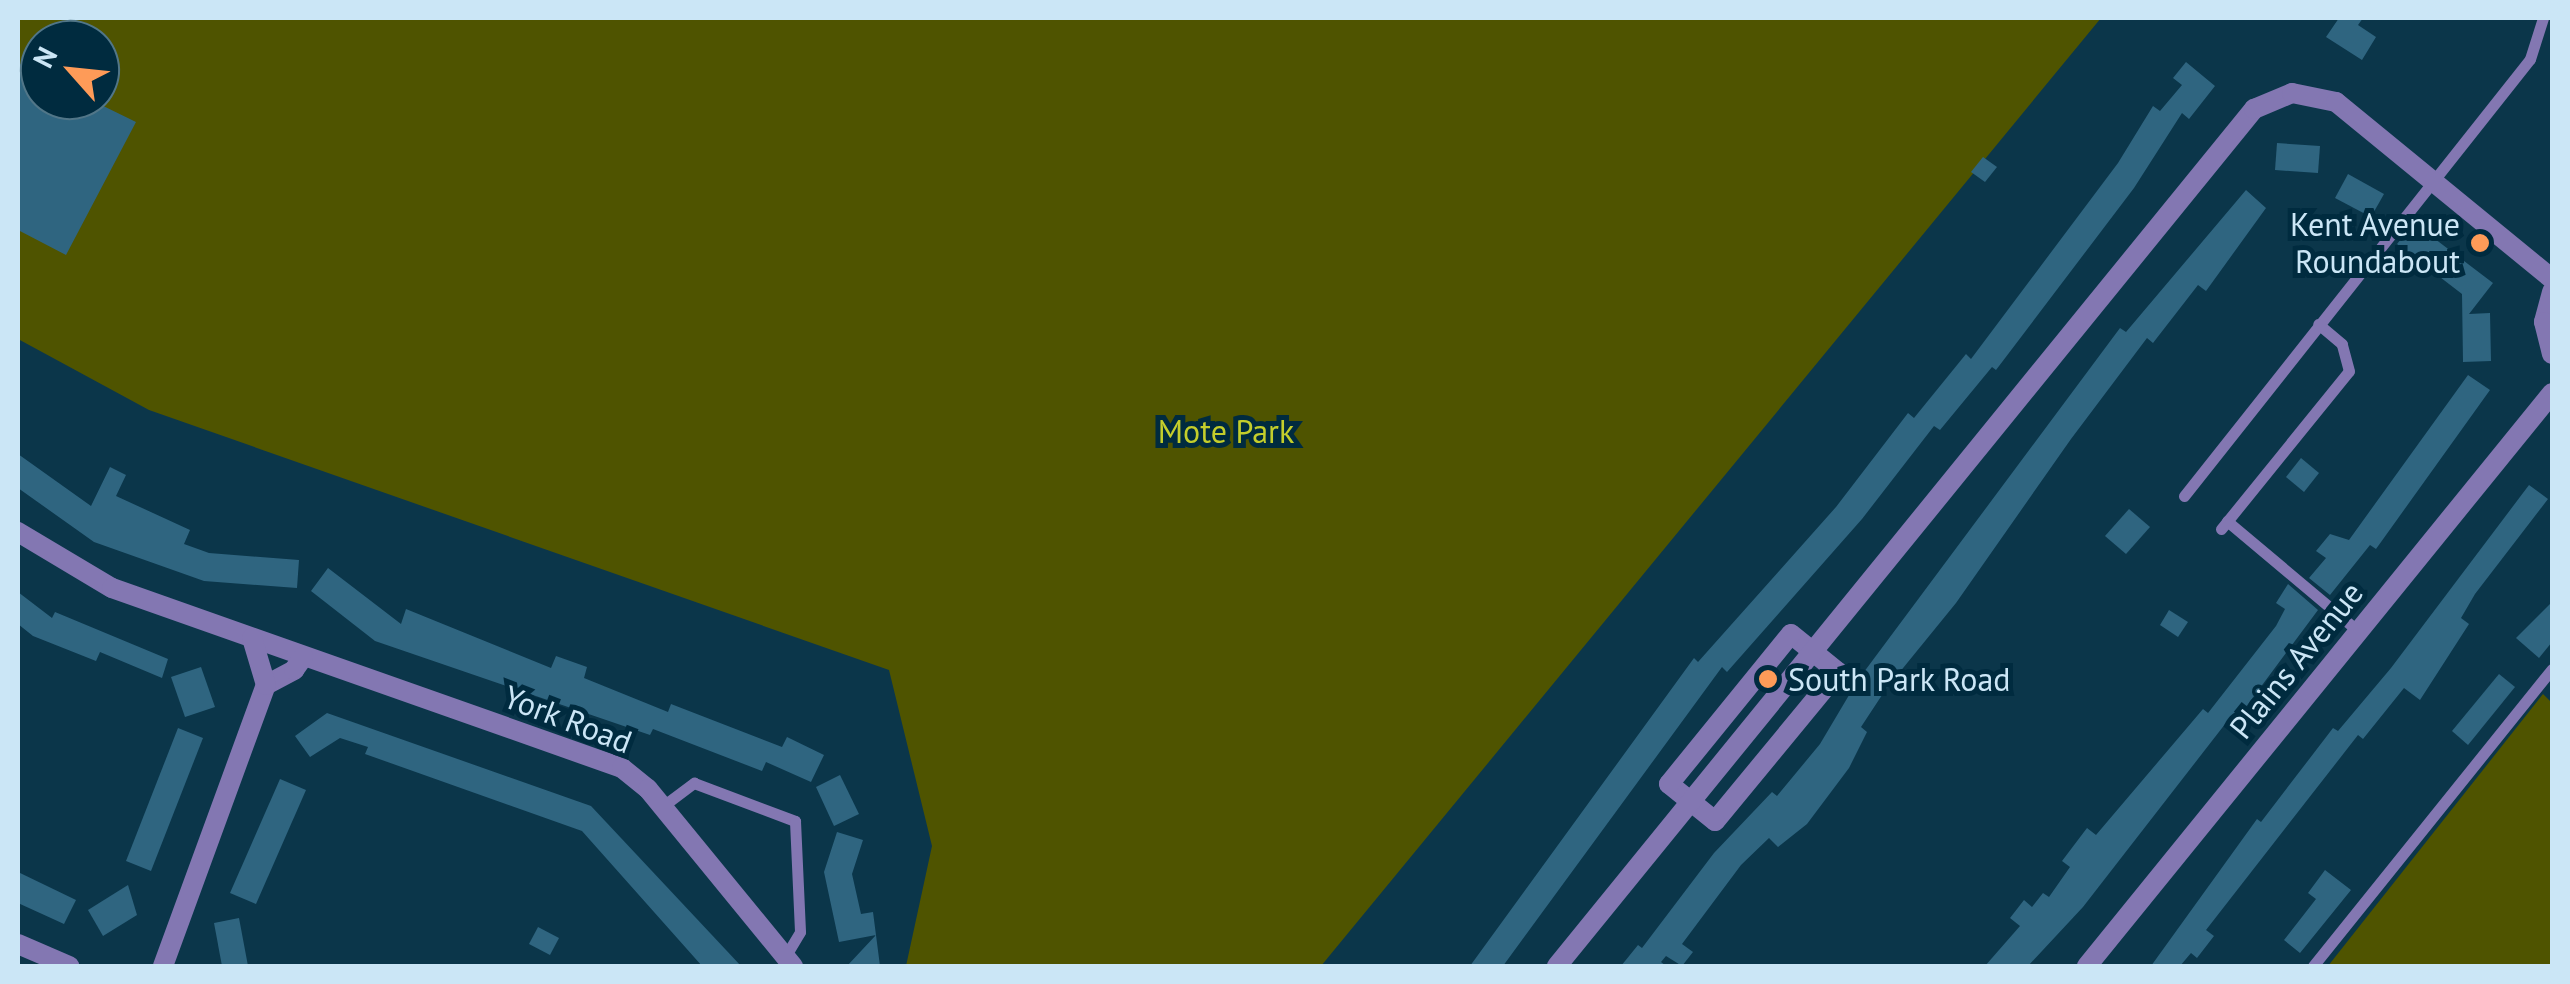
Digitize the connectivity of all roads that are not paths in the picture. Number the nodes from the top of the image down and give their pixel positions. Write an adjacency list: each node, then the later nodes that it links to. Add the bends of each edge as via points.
1 (2543, 18): 2 (lane, via 2530,59)
2 (2434, 178): 3 (street); 5 (lane); 12 (street, via 2322,96 2292,93 2254,109)
3 (2552, 279)
4 (2552, 292): 6 (street, via 2544,326)
5 (2318, 324): 8 (lane); 10 (lane, via 2342,344 2349,372 2224,525)
6 (2552, 354)
7 (2552, 393): 10 (street, Plains Avenue)
8 (2184, 496)
9 (18, 532): 11 (street, York Road, via 89,578)
10 (2358, 631): 23 (street, Plains Avenue)
11 (252, 638): 13 (street, York Road); 15 (street)
12 (1811, 650): 16 (street); 16 (street, via 1838,672 1715,821)
13 (303, 657): 15 (street); 17 (street, York Road, via 604,760 634,777)
14 (2550, 679): 24 (lane)
15 (266, 685): 21 (street)
16 (1690, 801): 22 (street)
17 (662, 806): 19 (street, York Road); 19 (lane, via 694,783 794,821 800,932)
18 (18, 944): 20 (street)
19 (789, 962)
20 (69, 966)
21 (163, 966)
22 (1557, 966)
23 (2088, 966)
24 (2312, 966)

